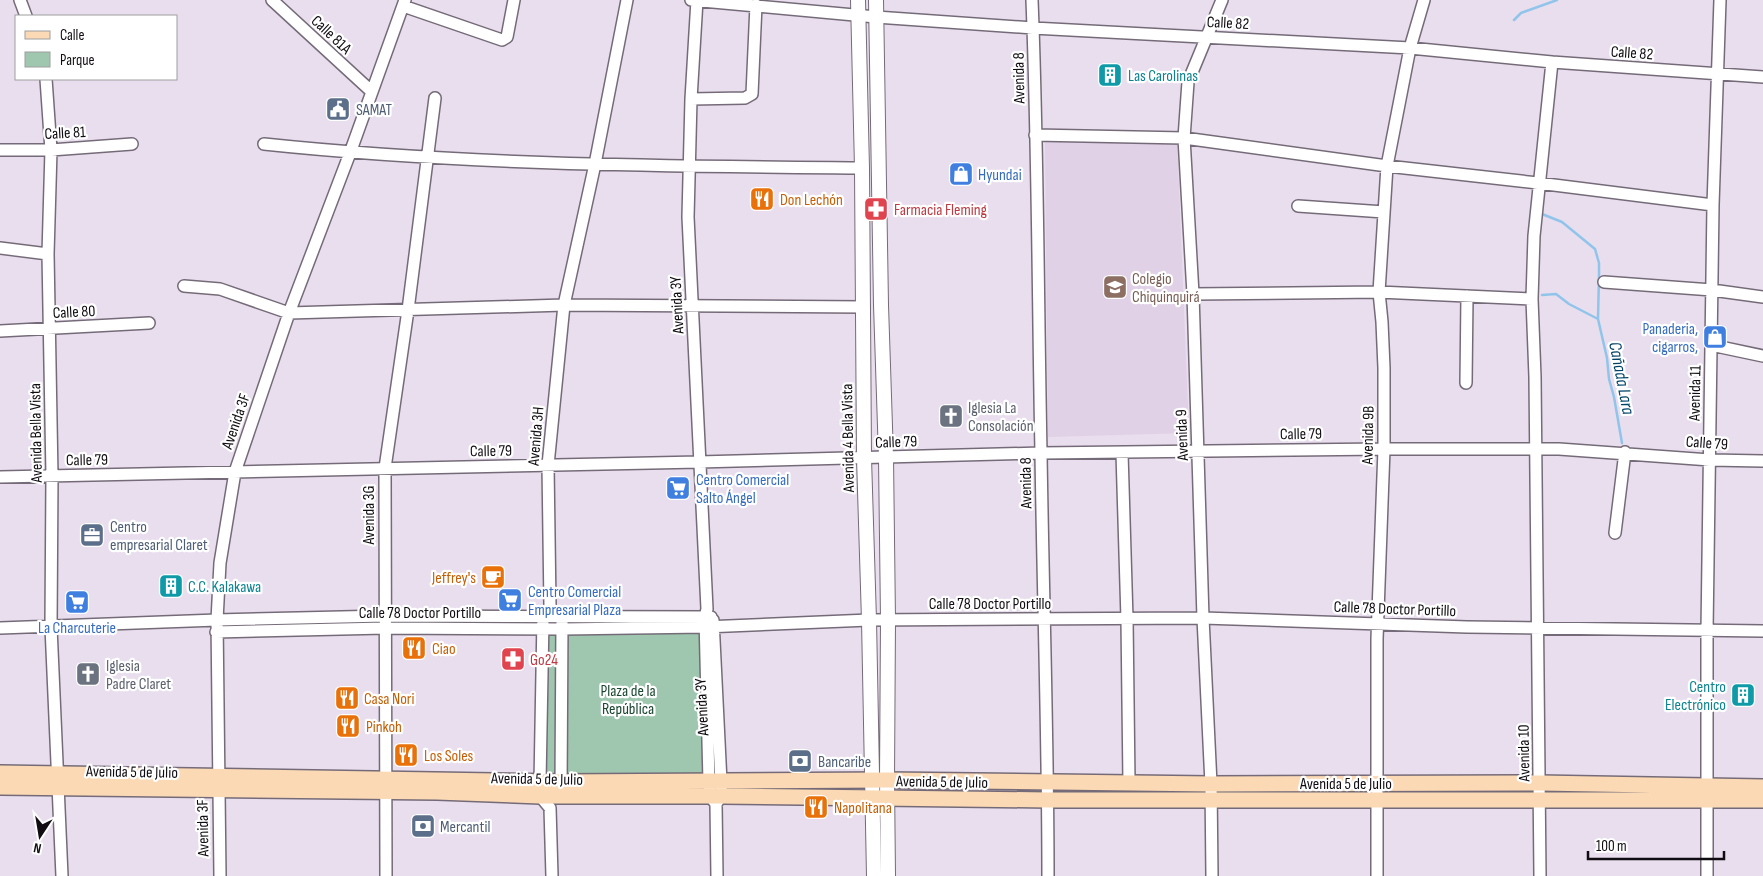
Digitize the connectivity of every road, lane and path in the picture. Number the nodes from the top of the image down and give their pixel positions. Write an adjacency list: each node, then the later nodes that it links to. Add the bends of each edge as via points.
1 (20, 0): 16 (street)
2 (272, 0): 25 (street, Calle 81A)
3 (514, 0): 13 (street, via 507,37 502,40)
4 (627, 0): 36 (street, Avenida 3H)
5 (691, 0): 6 (street, Calle 82)
6 (697, 0): 14 (street, Calle 82); 27 (street, Avenida 3Y)
7 (858, 0): 15 (street, Avenida 4 Bella Vista)
8 (876, 0): 17 (street, Avenida 4 Bella Vista)
9 (1032, 0): 18 (street, Avenida 8)
10 (1222, 0): 19 (street, Avenida 9)
11 (1424, 0): 20 (street, Avenida 9B)
12 (1720, 0): 22 (street, Avenida 11)
13 (404, 3): 25 (street, Avenida 3F)
14 (756, 5): 15 (street, Calle 82); 27 (street, via 752,94 746,98)
15 (858, 14): 17 (street, Calle 82); 39 (street, Avenida 4 Bella Vista)
16 (26, 15)
17 (876, 17): 18 (street, Calle 82); 71 (street, Avenida 4 Bella Vista)
18 (1033, 28): 19 (street, Calle 82); 28 (street, Avenida 8)
19 (1206, 37): 20 (street, Calle 82); 29 (street, Avenida 9, via 1188,82)
20 (1410, 48): 21 (street, Calle 82); 38 (street, Avenida 9B)
21 (1552, 62): 22 (street, Calle 82); 40 (street, Avenida 10)
22 (1717, 75): 23 (street, Calle 82); 41 (street, Avenida 11)
23 (1763, 77)
24 (46, 80): 33 (street, Avenida Bella Vista)
25 (371, 91): 34 (street, Avenida 3F)
26 (435, 98): 35 (street, Avenida 3G)
27 (691, 99): 37 (street, Avenida 3Y)
28 (1035, 135): 29 (street); 69 (street, Avenida 8)
29 (1184, 138): 38 (street); 50 (street, Avenida 9)
30 (132, 144): 33 (street, Calle 81)
31 (264, 144): 34 (street)
32 (0, 150): 33 (street, Calle 81)
33 (51, 150): 45 (street, Avenida Bella Vista)
34 (350, 153): 35 (street); 58 (street, Avenida 3F)
35 (427, 158): 36 (street); 57 (street, Avenida 3G)
36 (594, 164): 37 (street); 54 (street, Avenida 3H)
37 (688, 166): 39 (street); 55 (street, Avenida 3Y)
38 (1387, 166): 40 (street); 43 (street, Avenida 9B)
39 (862, 168): 56 (street, Avenida 4 Bella Vista)
40 (1538, 183): 41 (street); 53 (street, Avenida 10)
41 (1713, 205): 48 (street, Avenida 11)
42 (1298, 206): 43 (street)
43 (1384, 212): 49 (street, Avenida 9B)
44 (0, 248): 45 (street)
45 (48, 254): 60 (street, Avenida Bella Vista)
46 (1604, 282): 48 (street)
47 (184, 286): 58 (street, via 220,289)
48 (1712, 290): 52 (street); 62 (street, Avenida 11)
49 (1379, 292): 50 (street); 51 (street); 65 (street, Avenida 9B, via 1384,368)
50 (1193, 294): 67 (street, Avenida 9)
51 (1467, 296): 53 (street); 64 (street)
52 (1763, 297)
53 (1532, 298): 66 (street, Avenida 10)
54 (564, 305): 55 (street); 57 (street); 76 (street, Avenida 3H)
55 (692, 305): 56 (street); 75 (street, Avenida 3Y)
56 (864, 307): 72 (street, Avenida 4 Bella Vista)
57 (408, 310): 58 (street); 77 (street, Avenida 3G)
58 (289, 314): 78 (street, Avenida 3F)
59 (149, 323): 60 (street, Calle 80)
60 (50, 329): 61 (street, Calle 80); 79 (street, Avenida Bella Vista)
61 (0, 331)
62 (1711, 345): 63 (street); 73 (street, Avenida 11)
63 (1763, 356)
64 (1466, 383)
65 (1384, 449): 66 (street, Calle 79); 67 (street, Calle 79); 93 (street, Avenida 9B)
66 (1535, 449): 68 (street, Calle 79); 96 (street, Avenida 10)
67 (1197, 451): 70 (street, Calle 79); 83 (street, Avenida 9)
68 (1625, 452): 73 (street, Calle 79); 81 (street)
69 (1041, 453): 70 (street, Calle 79); 71 (street, Calle 79); 85 (street, Avenida 8)
70 (1122, 453): 86 (street)
71 (886, 457): 72 (street, Calle 79); 89 (street, Avenida 4 Bella Vista)
72 (864, 458): 75 (street, Calle 79); 88 (street, Avenida 4 Bella Vista)
73 (1710, 460): 74 (street, Calle 79); 97 (street, Avenida 11)
74 (1763, 461)
75 (699, 462): 76 (street, Calle 79); 84 (street, Avenida 3Y)
76 (548, 465): 77 (street, Calle 79); 82 (street, Avenida 3H)
77 (385, 468): 78 (street, Calle 79); 90 (street, Avenida 3G)
78 (234, 472): 79 (street, Calle 79); 87 (street, Avenida 3F, via 220,563)
79 (52, 476): 80 (street, Calle 79); 94 (street, Avenida Bella Vista)
80 (0, 477)
81 (1615, 534)
82 (550, 606): 91 (street, Avenida 3H); 92 (street)
83 (1203, 618): 86 (street, Calle 78 Doctor Portillo); 93 (street, Calle 78 Doctor Portillo); 107 (street, Avenida 9)
84 (708, 619): 88 (street, Calle 78 Doctor Portillo); 92 (street, Calle 78 Doctor Portillo); 112 (street, Avenida 3Y)
85 (1043, 619): 86 (street, Calle 78 Doctor Portillo); 89 (street, Calle 78 Doctor Portillo); 104 (street, Avenida 8)
86 (1127, 619): 105 (street)
87 (216, 620): 90 (street, Calle 78 Doctor Portillo); 94 (street, Calle 78 Doctor Portillo); 99 (street, Avenida 3F)
88 (869, 620): 89 (street, Calle 78 Doctor Portillo); 101 (street, Avenida 4 Bella Vista)
89 (888, 620): 101 (street, Avenida 4 Bella Vista)
90 (385, 622): 91 (street, Calle 78 Doctor Portillo); 99 (street, Calle 78 Doctor Portillo); 109 (street, Avenida 3G)
91 (543, 623): 92 (street, Calle 78 Doctor Portillo); 113 (street, Avenida 3H)
92 (562, 623): 113 (street)
93 (1377, 624): 96 (street, Calle 78 Doctor Portillo); 108 (street, Avenida 9B)
94 (51, 627): 95 (street, Calle 78 Doctor Portillo); 102 (street, Avenida Bella Vista)
95 (0, 628)
96 (1537, 628): 97 (street, Calle 78 Doctor Portillo); 106 (street, Avenida 10)
97 (1707, 630): 98 (street, Calle 78 Doctor Portillo); 114 (street, Avenida 11)
98 (1763, 631)
99 (216, 632): 103 (street, Avenida 3F)
100 (0, 773): 102 (main road, Avenida 5 de Julio)
101 (880, 780): 104 (main road, Avenida 5 de Julio); 112 (main road, Avenida 5 de Julio); 115 (street, Avenida 4 Bella Vista); 116 (street, Avenida 4 Bella Vista)
102 (57, 781): 103 (main road, Avenida 5 de Julio); 110 (main road, Avenida 5 de Julio); 122 (street, Avenida Bella Vista)
103 (218, 782): 109 (main road, Avenida 5 de Julio); 123 (street, Avenida 3F)
104 (1048, 783): 105 (main road, Avenida 5 de Julio); 117 (street, Avenida 8)
105 (1129, 783): 107 (main road, Avenida 5 de Julio)
106 (1540, 783): 108 (main road, Avenida 5 de Julio); 114 (main road, Avenida 5 de Julio); 120 (street, Avenida 10)
107 (1210, 784): 108 (main road, Avenida 5 de Julio); 118 (street, Avenida 9)
108 (1377, 784): 119 (street, Avenida 9B)
109 (385, 785): 113 (main road, Avenida 5 de Julio); 124 (street, Avenida 3G)
110 (0, 787)
111 (1763, 787): 114 (main road, Avenida 5 de Julio)
112 (716, 792): 113 (main road, Avenida 5 de Julio); 115 (main road, Avenida 5 de Julio); 126 (street, Avenida 3Y)
113 (551, 793): 125 (street, Avenida 3H)
114 (1708, 793): 120 (main road, Avenida 5 de Julio); 121 (main road, Avenida 5 de Julio); 133 (street, Avenida 11)
115 (872, 798): 116 (main road, Avenida 5 de Julio); 127 (street, Avenida 4 Bella Vista)
116 (888, 798): 117 (main road, Avenida 5 de Julio); 128 (street, Avenida 4 Bella Vista)
117 (1048, 800): 118 (main road, Avenida 5 de Julio); 129 (street, Avenida 8)
118 (1211, 800): 119 (main road, Avenida 5 de Julio); 130 (street, Avenida 9)
119 (1377, 800): 120 (main road, Avenida 5 de Julio); 131 (street, Avenida 9B)
120 (1540, 800): 132 (street, Avenida 10)
121 (1763, 800)
122 (62, 876)
123 (220, 876)
124 (386, 876)
125 (552, 876)
126 (717, 876)
127 (874, 876)
128 (888, 876)
129 (1048, 876)
130 (1212, 876)
131 (1377, 876)
132 (1540, 876)
133 (1707, 876)

